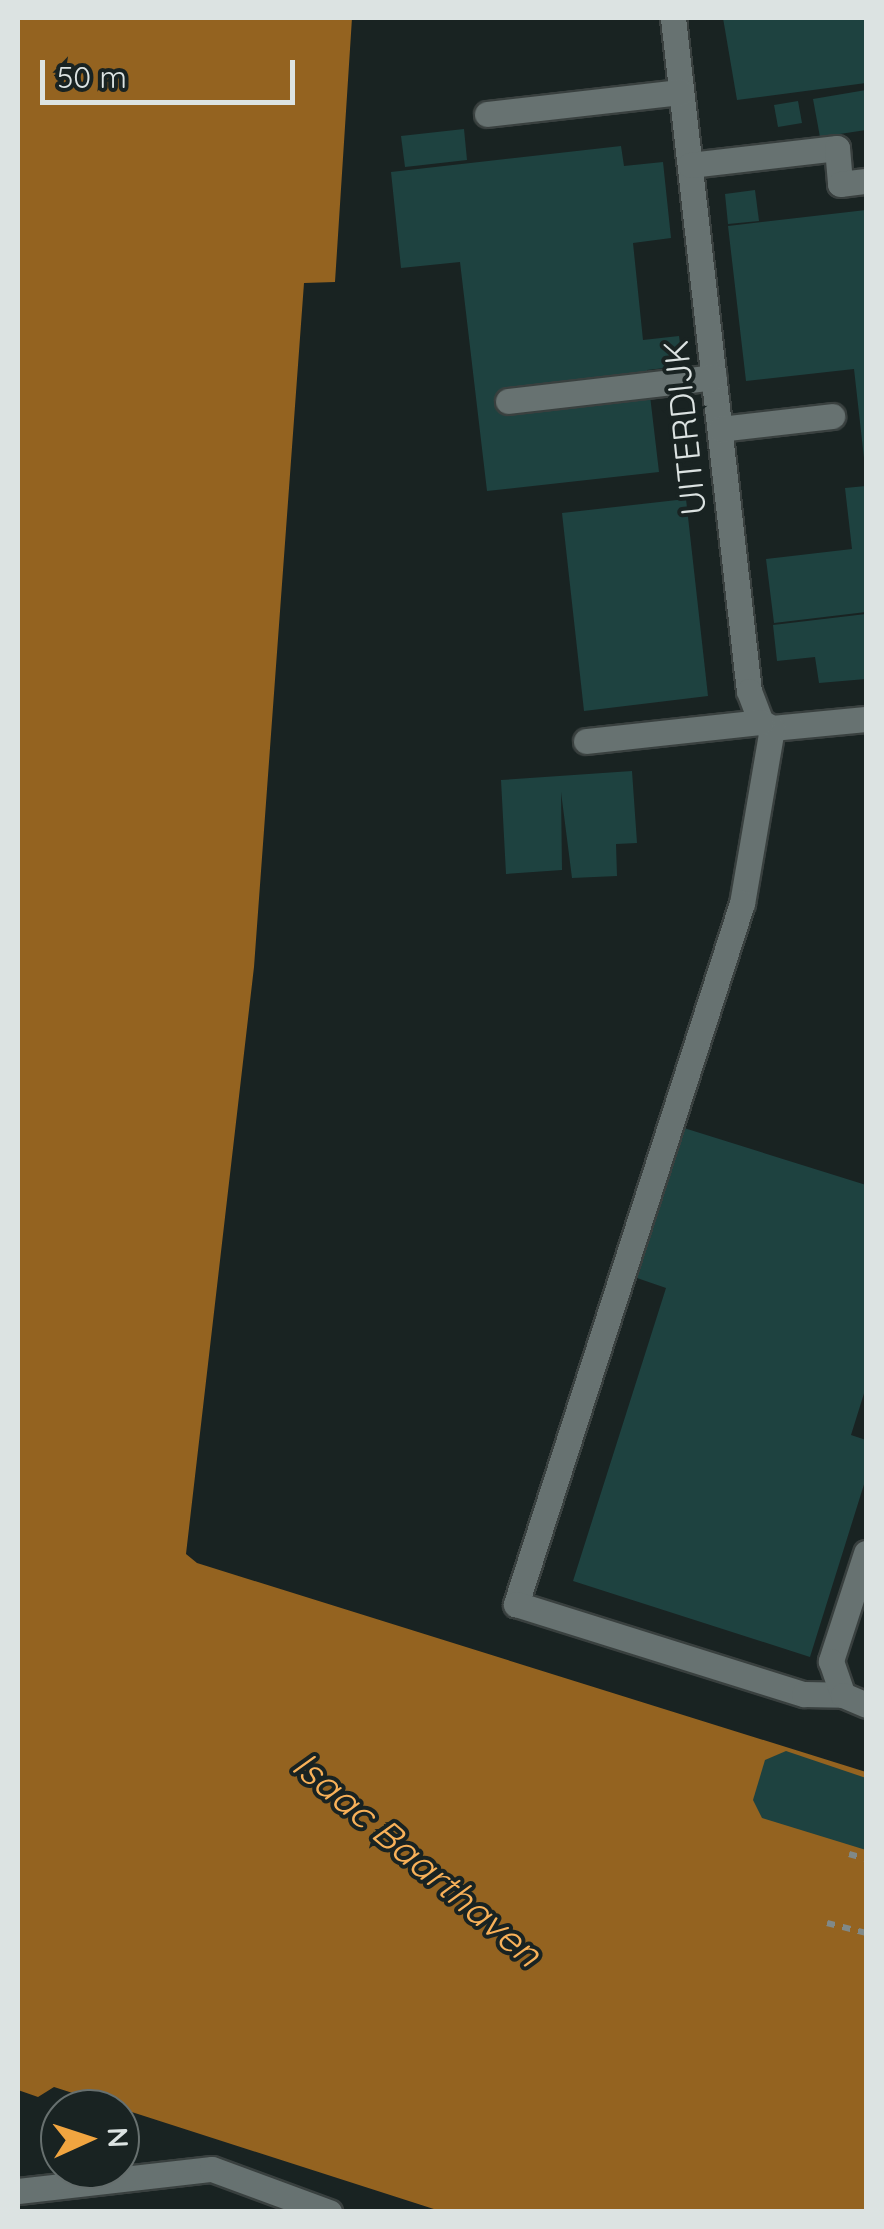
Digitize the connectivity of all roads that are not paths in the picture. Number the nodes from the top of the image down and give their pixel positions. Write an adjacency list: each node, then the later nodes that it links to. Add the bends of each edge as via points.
1 (673, 18): 2 (street, UITERDIJK)
2 (681, 92): 3 (street); 4 (street, UITERDIJK)
3 (488, 114)
4 (690, 165): 5 (street, via 836,148 840,184); 6 (street, UITERDIJK)
5 (866, 181)
6 (714, 377): 7 (street); 9 (street, UITERDIJK)
7 (508, 401)
8 (832, 416): 9 (street)
9 (720, 429): 11 (street, UITERDIJK, via 748,691)
10 (866, 719): 11 (street)
11 (767, 725): 12 (street); 14 (street, via 742,904 516,1604 804,1694)
12 (586, 742)
13 (866, 1553): 14 (street, via 832,1661)
14 (855, 1700)
15 (18, 2190): 16 (street, via 212,2169)
16 (292, 2205): 17 (street)
17 (329, 2212)

